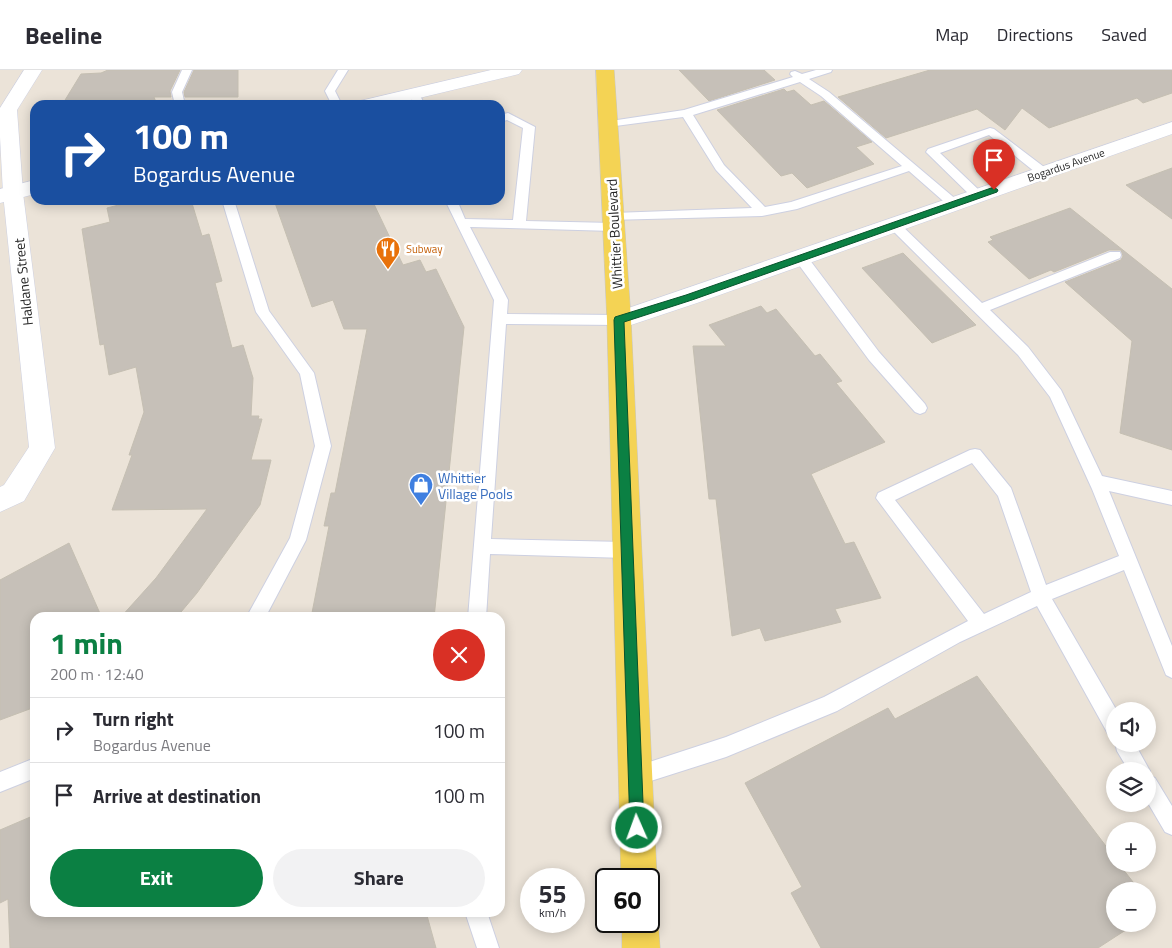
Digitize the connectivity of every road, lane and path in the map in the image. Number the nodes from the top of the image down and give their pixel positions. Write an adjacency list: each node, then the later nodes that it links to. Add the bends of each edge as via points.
1 (33, 70): 19 (street, Haldane Street, via 8,110)
2 (187, 70): 10 (lane, via 177,92)
3 (343, 70): 11 (lane, via 330,92)
4 (513, 70): 9 (street)
5 (605, 70): 14 (main road, Whittier Boulevard)
6 (789, 70): 8 (lane)
7 (828, 70): 8 (lane)
8 (800, 78): 12 (lane); 16 (lane, via 825,94)
9 (417, 99)
10 (179, 100)
11 (334, 100)
12 (686, 113): 14 (lane); 24 (lane, via 720,167)
13 (505, 117): 27 (lane, via 529,127)
14 (608, 124): 25 (main road, Whittier Boulevard)
15 (1172, 128): 17 (street, Bogardus Avenue)
16 (910, 166): 21 (lane); 24 (lane, via 792,206)
17 (1044, 173): 20 (street, Bogardus Avenue); 20 (lane, via 990,131 932,152)
18 (30, 188): 19 (street)
19 (7, 194): 36 (street, Haldane Street, via 42,448)
20 (978, 196): 21 (street, Bogardus Avenue)
21 (954, 204): 28 (street, Bogardus Avenue)
22 (230, 205): 42 (lane, via 263,312 307,373 323,446 298,540)
23 (453, 205): 26 (lane)
24 (762, 212): 25 (lane)
25 (613, 222): 27 (lane); 33 (main road, Whittier Boulevard)
26 (461, 223): 27 (lane); 32 (lane, via 501,300)
27 (519, 224)
28 (894, 225): 30 (street, Bogardus Avenue); 31 (lane)
29 (1115, 255): 31 (lane)
30 (801, 258): 33 (street, Bogardus Avenue); 34 (lane, via 874,356)
31 (980, 309): 35 (lane, via 1023,351 1056,394)
32 (500, 318): 33 (lane); 38 (lane)
33 (619, 320): 39 (main road, Whittier Boulevard)
34 (920, 408)
35 (1096, 481): 37 (lane); 40 (lane)
36 (7, 496)
37 (1172, 498)
38 (482, 546): 39 (lane); 43 (lane)
39 (626, 550): 48 (main road, Whittier Boulevard)
40 (1129, 560): 41 (lane); 45 (lane)
41 (1041, 596): 44 (lane); 44 (lane, via 1005,494 975,455 884,498); 46 (lane)
42 (259, 612)
43 (477, 612)
44 (981, 624): 48 (lane, via 830,704 726,747)
45 (1172, 669)
46 (1106, 711)
47 (30, 770): 49 (lane)
48 (635, 776): 52 (main road, Whittier Boulevard)
49 (0, 782)
50 (1156, 798): 51 (lane)
51 (1172, 825)
52 (639, 868)
53 (478, 917): 55 (lane)
54 (640, 933): 56 (main road)
55 (488, 948)
56 (641, 948)

